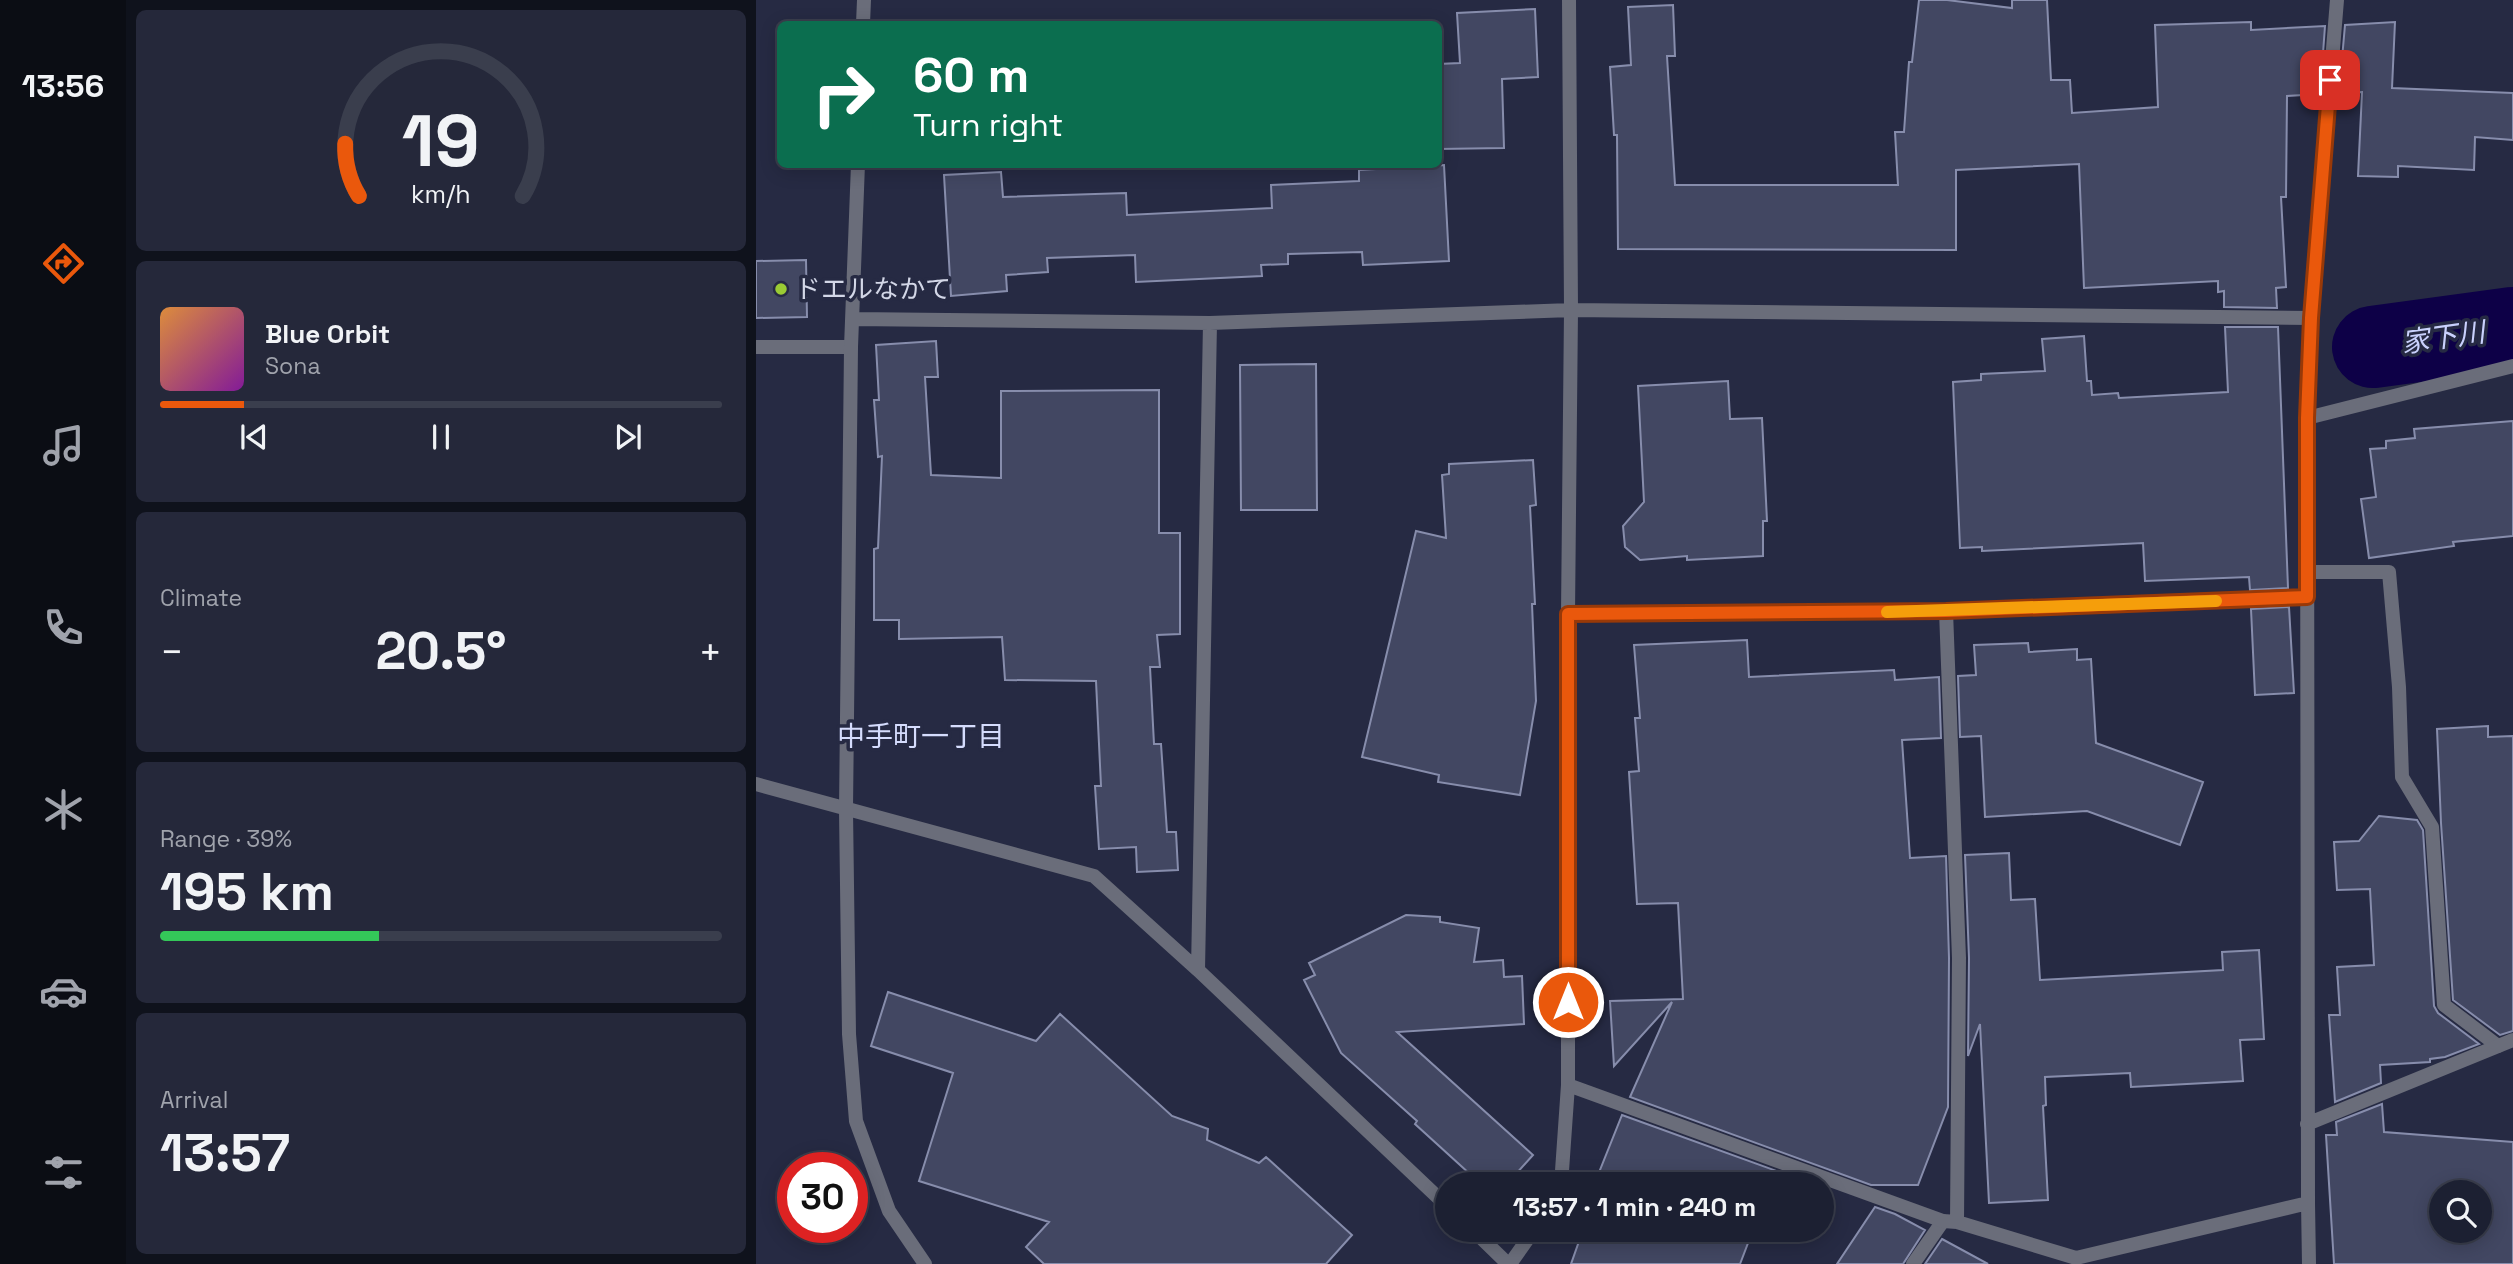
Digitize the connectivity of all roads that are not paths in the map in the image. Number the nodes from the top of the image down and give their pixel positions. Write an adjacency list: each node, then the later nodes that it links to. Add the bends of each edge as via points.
1 (864, 0): 4 (street)
2 (1569, 0): 6 (street)
3 (2337, 0): 7 (street)
4 (863, 21)
5 (858, 168): 8 (street)
6 (1571, 310): 7 (street); 9 (street); 17 (street)
7 (2311, 318): 13 (street)
8 (853, 319): 9 (street); 11 (street)
9 (1210, 323): 20 (street)
10 (756, 347): 11 (street)
11 (851, 347): 19 (street)
12 (2513, 366): 13 (street)
13 (2307, 418): 14 (street)
14 (2308, 572): 15 (street); 22 (street, via 2389,572 2402,777 2432,827 2444,1005)
15 (2307, 597): 16 (street); 24 (street)
16 (1946, 611): 17 (street); 28 (street, via 1959,958)
17 (1568, 614): 23 (street)
18 (756, 784): 19 (street)
19 (846, 810): 20 (street, via 1094,876); 31 (street, via 849,1034 856,1121 889,1211)
20 (1198, 970): 26 (street)
21 (2513, 1040): 22 (street)
22 (2498, 1046): 24 (street)
23 (1568, 1085): 25 (street); 28 (street)
24 (2307, 1124): 27 (street)
25 (1562, 1172)
26 (1435, 1195)
27 (2308, 1203): 28 (street, via 2076,1258); 34 (street)
28 (1950, 1221): 33 (street)
29 (1486, 1242): 32 (street)
30 (1525, 1242): 32 (street)
31 (925, 1264)
32 (1509, 1264)
33 (1913, 1264)
34 (2309, 1264)

